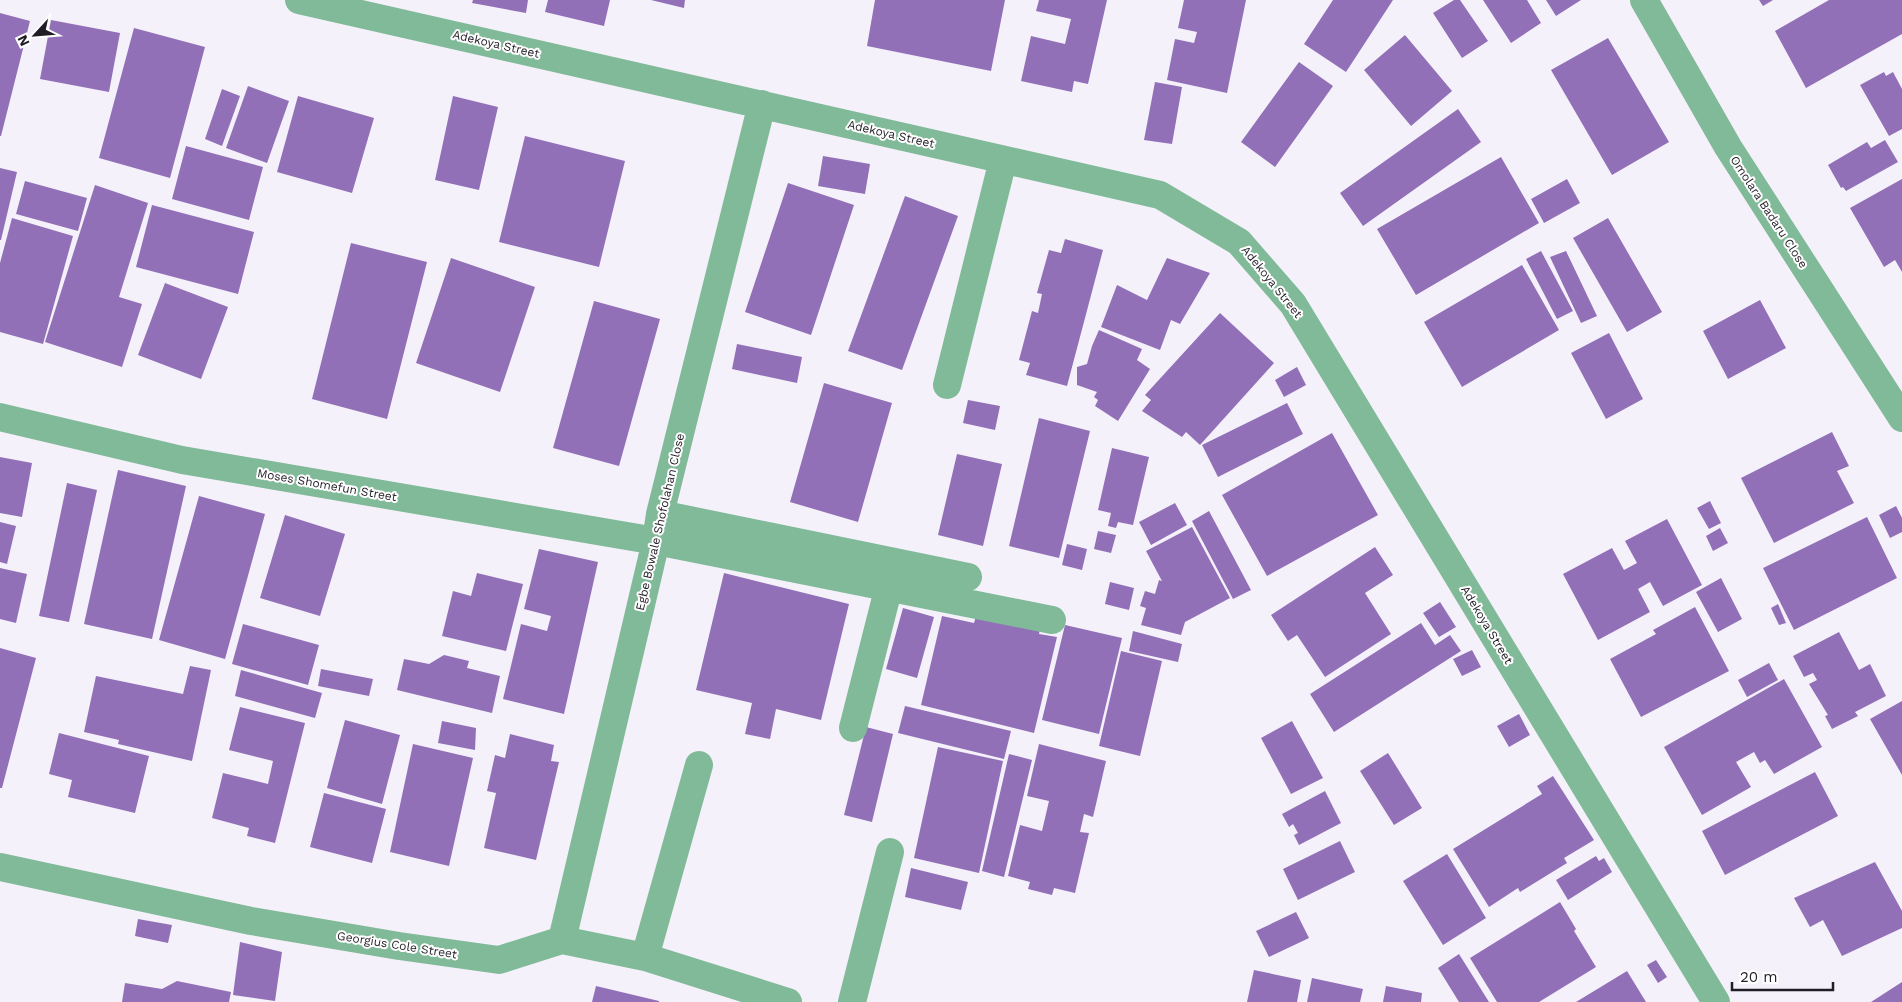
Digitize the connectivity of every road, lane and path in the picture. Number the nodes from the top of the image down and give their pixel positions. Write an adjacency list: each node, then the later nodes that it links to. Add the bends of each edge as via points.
1 (1644, 0): 7 (street, Omolara Badaru Close, via 1728,147)
2 (316, 2): 3 (street, Adekoya Street)
3 (762, 104): 4 (street, Adekoya Street); 8 (street, Egbe Bowale Shofolahan Close)
4 (1002, 160): 5 (street); 21 (street, Adekoya Street, via 1160,195 1240,242 1293,304)
5 (947, 385)
6 (0, 417): 9 (street, Moses Shomefun Street, via 182,460)
7 (1902, 418)
8 (660, 514): 9 (street, Egbe Bowale Shofolahan Close); 10 (street)
9 (656, 541): 11 (street, Moses Shomefun Street); 17 (street, Egbe Bowale Shofolahan Close)
10 (968, 577)
11 (889, 586): 12 (street, Moses Shomefun Street); 13 (street)
12 (1052, 620)
13 (853, 728)
14 (699, 765): 18 (street)
15 (890, 852): 20 (street)
16 (0, 867): 17 (street, Georgius Cole Street, via 251,921 499,960)
17 (562, 940): 18 (street, Georgius Cole Street)
18 (645, 956): 19 (street, Georgius Cole Street)
19 (788, 1002)
20 (852, 1002)
21 (1716, 1002)

